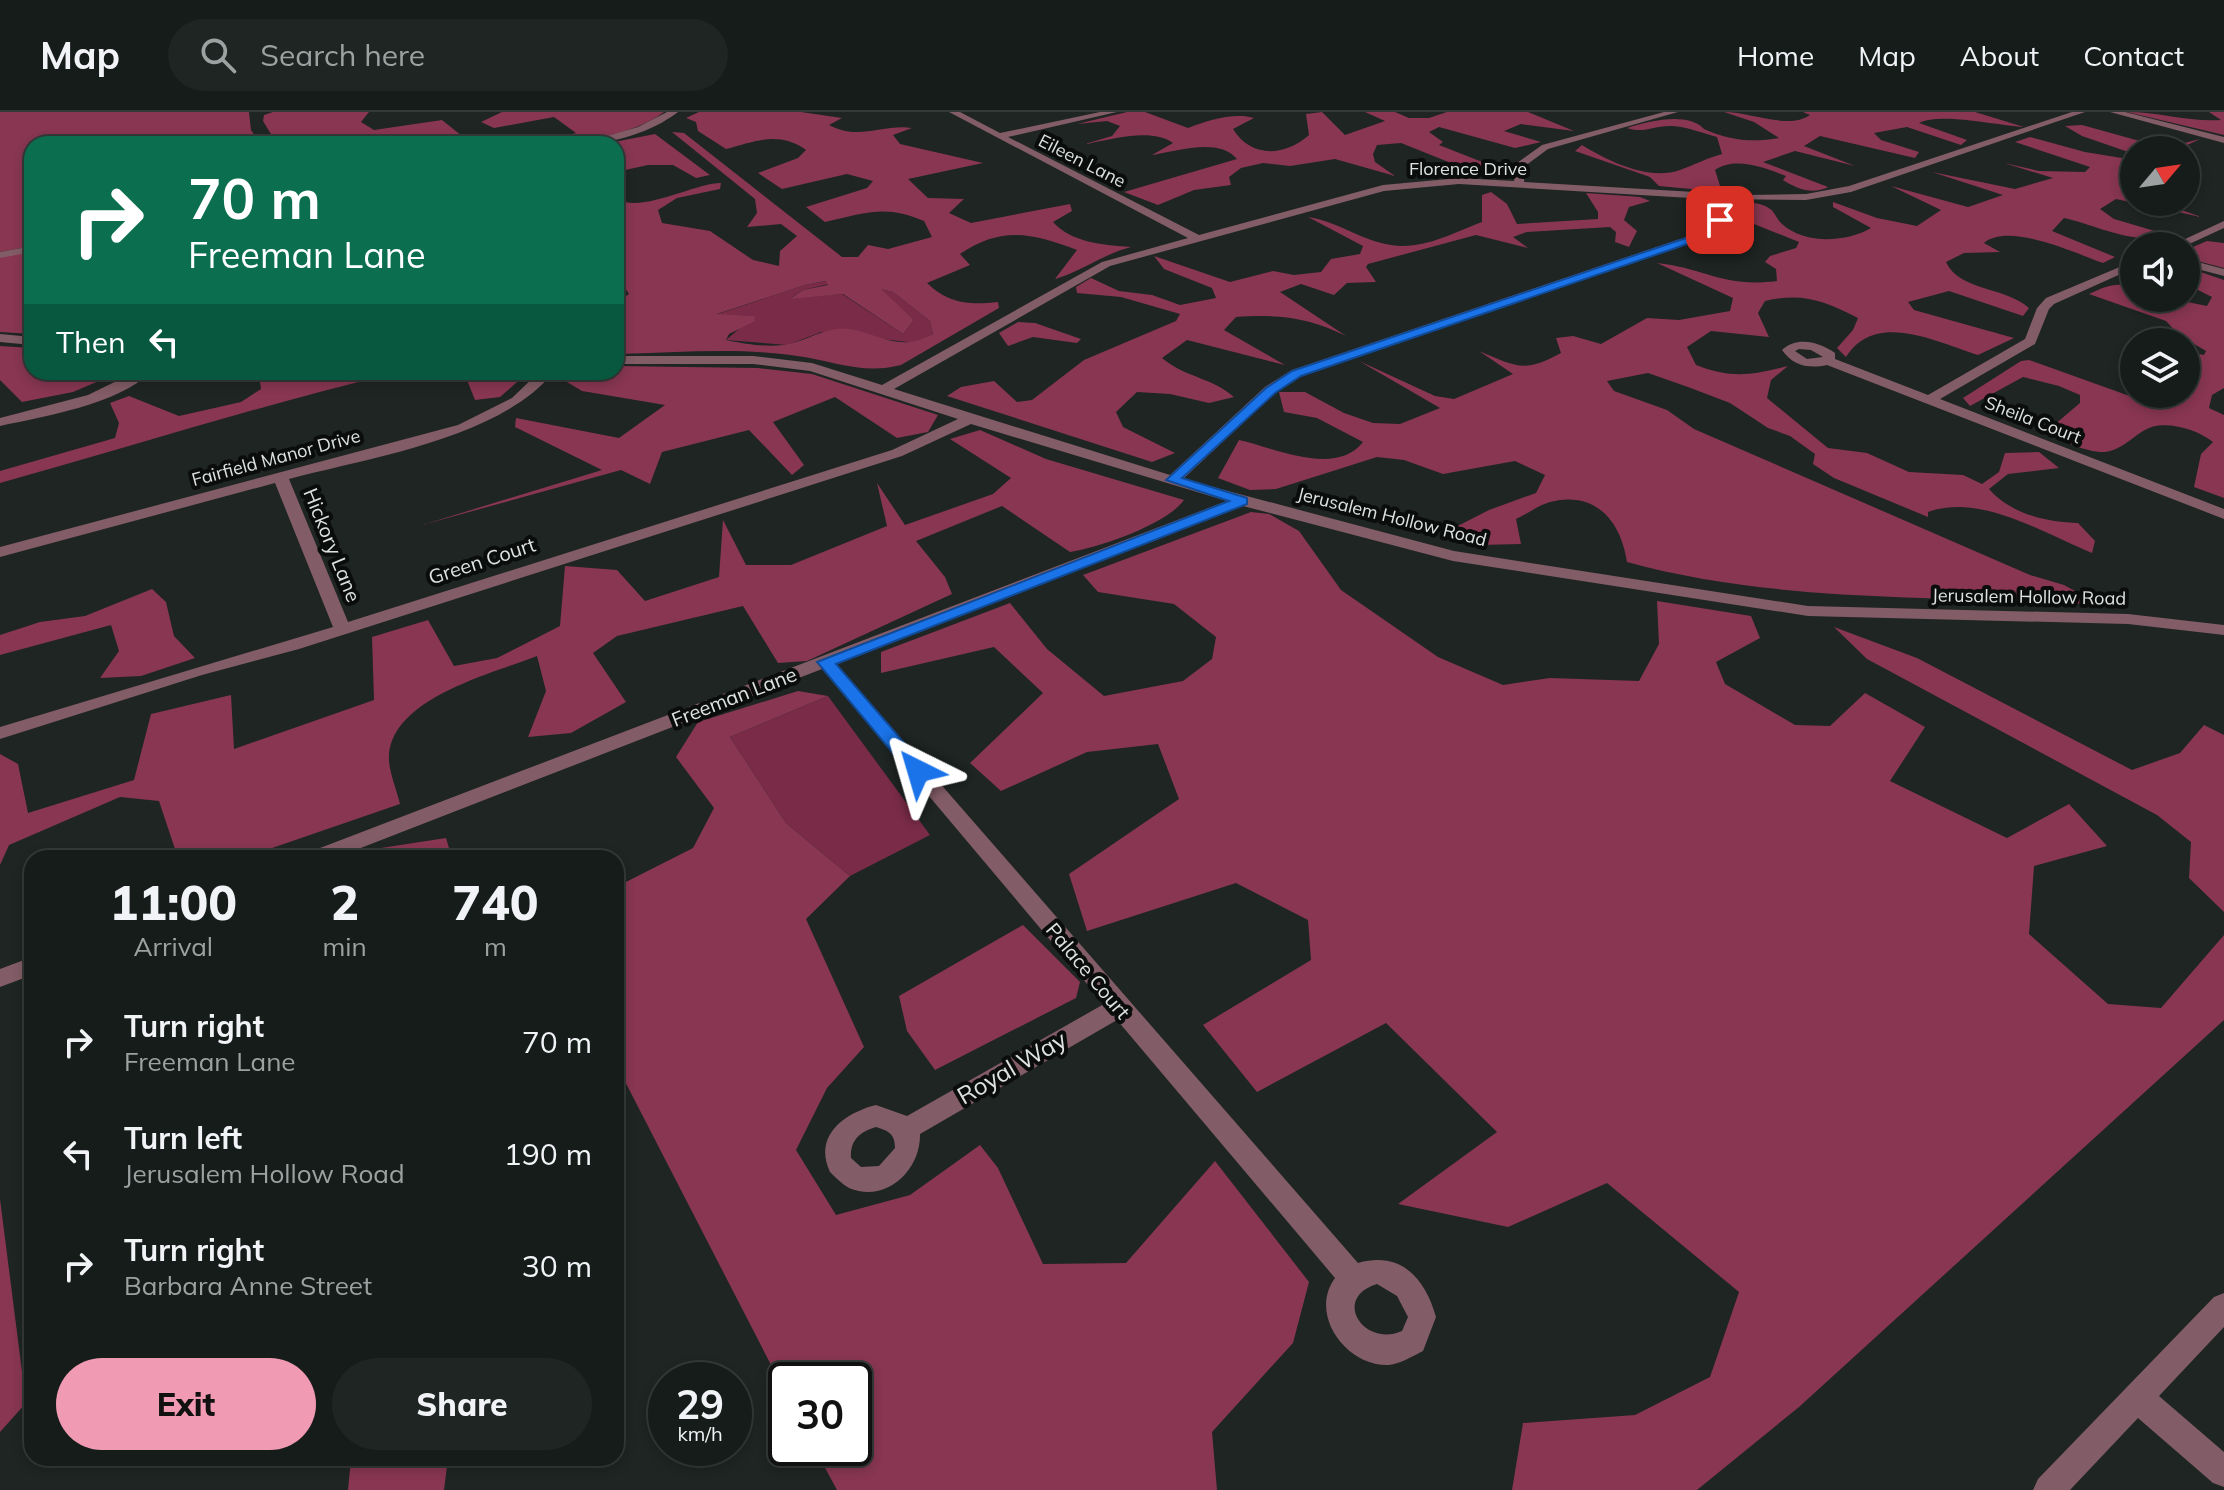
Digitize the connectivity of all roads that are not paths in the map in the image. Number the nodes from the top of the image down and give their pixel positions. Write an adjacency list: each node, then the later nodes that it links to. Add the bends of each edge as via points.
1 (674, 112): 7 (street)
2 (953, 112): 8 (street, Eileen Lane)
3 (1113, 112): 8 (street)
4 (1674, 112): 10 (street, via 1545,147 1520,165)
5 (2081, 112): 11 (street, Florence Drive, via 1839,192 1790,198)
6 (2114, 112): 9 (street)
7 (615, 136)
8 (999, 136): 14 (street, Eileen Lane)
9 (2224, 140)
10 (1519, 184): 11 (street, Florence Drive); 14 (street, Florence Drive, via 1397,185)
11 (1711, 196): 31 (street, via 1720,220 1695,238 1297,373 1270,390)
12 (2224, 224): 13 (street)
13 (2200, 235)
14 (1196, 238): 26 (street, Florence Drive, via 1087,273)
15 (24, 250): 16 (street)
16 (0, 255)
17 (2200, 266): 19 (street)
18 (2120, 270): 27 (street, via 2050,301 2031,341)
19 (2224, 273)
20 (0, 338): 21 (street)
21 (24, 340)
22 (624, 360): 26 (street, Jerusalem Hollow Road, via 787,363)
23 (1828, 361): 27 (street, Sheila Court)
24 (132, 380): 29 (street, via 76,404)
25 (539, 380): 30 (street, Fairfield Manor Drive, via 517,401 474,424)
26 (885, 389): 28 (street, Jerusalem Hollow Road)
27 (1929, 400): 33 (street, Sheila Court)
28 (972, 418): 31 (street, Jerusalem Hollow Road); 35 (street, Green Court, via 897,453)
29 (0, 422)
30 (281, 478): 34 (street, Fairfield Manor Drive); 35 (street, Hickory Lane)
31 (1173, 480): 32 (street, Jerusalem Hollow Road)
32 (1242, 501): 36 (street, Jerusalem Hollow Road, via 1453,556 1761,605 1854,614 2128,619); 37 (street, Freeman Lane)
33 (2224, 514)
34 (0, 552)
35 (342, 629): 38 (street, Green Court)
36 (2224, 630)
37 (825, 662): 39 (street, Freeman Lane); 42 (street, Palace Court)
38 (0, 733)
39 (335, 850)
40 (24, 969): 41 (street)
41 (0, 978)
42 (1119, 1007): 43 (street, Royal Way); 44 (street, Palace Court)
43 (905, 1130)
44 (1353, 1278)
45 (2224, 1307): 46 (street)
46 (2137, 1397): 47 (street); 48 (street)
47 (2224, 1472)
48 (2049, 1490)

